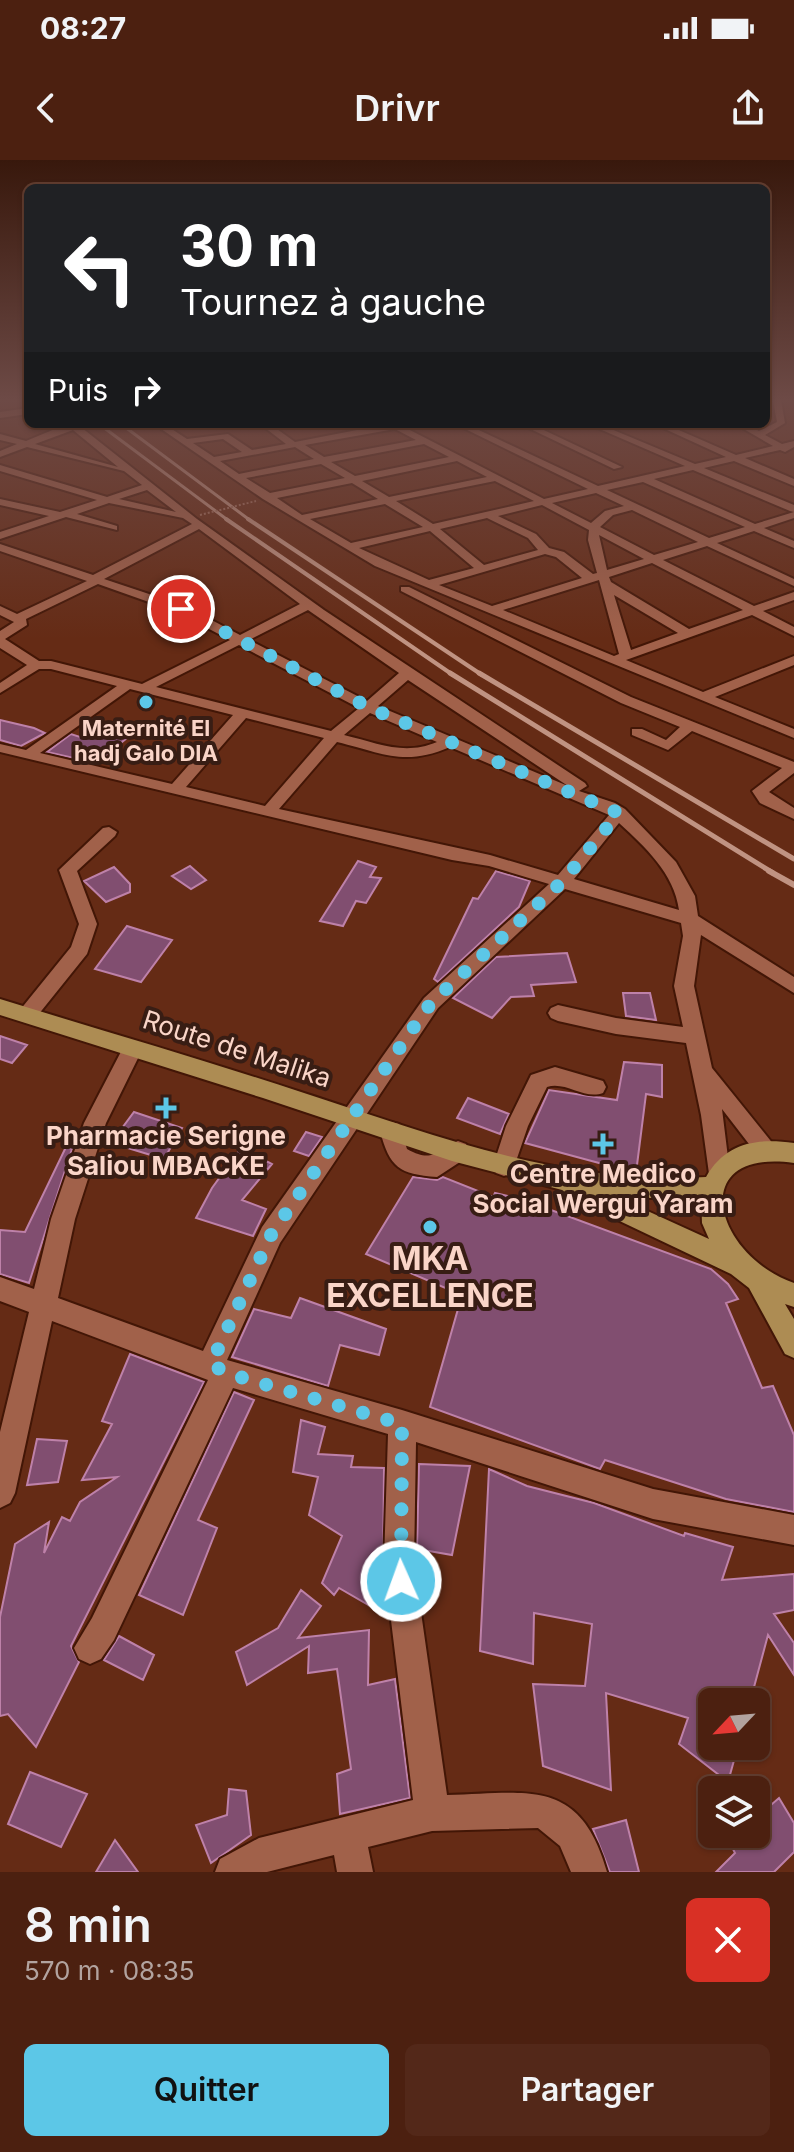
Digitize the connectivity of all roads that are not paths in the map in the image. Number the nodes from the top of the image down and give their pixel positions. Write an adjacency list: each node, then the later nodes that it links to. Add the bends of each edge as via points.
1 (40, 480): 15 (street)
2 (138, 480): 12 (street)
3 (240, 480): 14 (street)
4 (353, 480): 14 (street); 16 (street)
5 (487, 480): 16 (street)
6 (500, 480): 18 (street)
7 (581, 480): 13 (street)
8 (608, 480): 13 (street)
9 (641, 480): 13 (street)
10 (647, 480): 29 (street)
11 (726, 480): 20 (street)
12 (146, 487): 15 (street); 25 (street)
13 (601, 489): 18 (street); 19 (street)
14 (262, 499): 24 (street)
15 (107, 500): 21 (street); 25 (street)
16 (387, 500): 24 (street); 27 (street)
17 (0, 502): 21 (street)
18 (544, 502): 22 (street); 28 (street)
19 (633, 507): 28 (street, via 602,516); 31 (street)
20 (794, 509)
21 (65, 515): 26 (street); 30 (street)
22 (489, 515): 27 (street); 35 (street, via 532,536)
23 (794, 515): 29 (street)
24 (300, 518): 34 (street)
25 (194, 520): 40 (street); 45 (street)
26 (113, 528)
27 (432, 528): 34 (street); 37 (street)
28 (594, 528): 36 (street); 41 (street)
29 (755, 528): 31 (street); 32 (street)
30 (0, 536)
31 (707, 542): 36 (street); 42 (street)
32 (794, 545)
33 (0, 547): 40 (street)
34 (349, 547): 43 (street)
35 (545, 551): 37 (street); 39 (street, via 560,554)
36 (653, 559): 41 (street); 48 (street)
37 (480, 567): 43 (street)
38 (374, 572): 65 (street, via 528,653)
39 (591, 579): 41 (street); 47 (street)
40 (94, 580): 49 (street); 53 (street, via 181,609)
41 (606, 580): 51 (street); 54 (street)
42 (794, 583)
43 (425, 585): 47 (street)
44 (794, 596): 48 (street)
45 (308, 605): 53 (street); 58 (street)
46 (0, 610): 49 (street)
47 (488, 611): 56 (street)
48 (753, 611): 50 (street); 51 (street)
49 (18, 618): 52 (street, via 23,624)
50 (794, 632)
51 (688, 634): 54 (street)
52 (0, 639): 57 (street)
53 (240, 640): 60 (street); 63 (street)
54 (626, 656): 56 (street)
55 (794, 660): 62 (street)
56 (612, 661): 62 (street)
57 (36, 665): 59 (street); 61 (street)
58 (408, 673): 63 (street); 75 (street)
59 (128, 684): 60 (street); 71 (street)
60 (144, 688): 64 (street)
61 (0, 689)
62 (702, 697): 67 (street)
63 (370, 708): 68 (street); 69 (street)
64 (243, 713): 68 (street); 73 (street)
65 (690, 725): 66 (street, via 668,746); 72 (street)
66 (637, 732)
67 (794, 734)
68 (334, 736): 69 (street, via 413,755); 74 (street)
69 (447, 743): 75 (street)
70 (0, 748): 71 (street)
71 (29, 754): 73 (street)
72 (794, 767): 76 (street, via 760,791 766,800)
73 (176, 789): 74 (street)
74 (269, 811): 78 (street)
75 (619, 813): 78 (street); 79 (street, via 670,866 686,896)
76 (794, 814)
77 (109, 832): 83 (street, via 68,870 88,924 80,949)
78 (563, 881): 79 (street); 88 (street, via 431,1003)
79 (690, 919): 80 (street); 84 (street, via 684,986)
80 (794, 986)
81 (0, 1007): 83 (main road, Route de Malika)
82 (558, 1013): 84 (street)
83 (27, 1015): 85 (main road, Route de Malika)
84 (694, 1036): 86 (street)
85 (133, 1048): 88 (main road, Route de Malika); 99 (street, via 95,1123 77,1174)
86 (701, 1068): 90 (street); 95 (street, via 712,1115)
87 (595, 1087): 93 (street, via 555,1076 539,1081)
88 (350, 1117): 89 (main road, Route de Malika); 101 (street, via 271,1235)
89 (391, 1131): 91 (street, via 398,1155 415,1165 437,1167)
90 (767, 1150): 92 (main road); 95 (main road, via 740,1156)
91 (458, 1151): 93 (main road)
92 (794, 1153)
93 (504, 1166): 94 (main road)
94 (547, 1176): 95 (main road, via 673,1192); 96 (main road)
95 (715, 1180): 96 (main road, via 711,1218 717,1235)
96 (749, 1273): 98 (main road); 100 (main road)
97 (0, 1289): 99 (street)
98 (794, 1295)
99 (45, 1305): 101 (street); 103 (street)
100 (794, 1345)
101 (219, 1368): 102 (street); 105 (street)
102 (402, 1424): 104 (street, via 653,1504); 106 (street, via 399,1563)
103 (0, 1493)
104 (794, 1530)
105 (90, 1648)
106 (432, 1813): 107 (street); 110 (street, via 538,1810 576,1834)
107 (348, 1834): 108 (street, via 259,1856); 109 (street)
108 (233, 1872)
109 (355, 1872)
110 (589, 1872)

